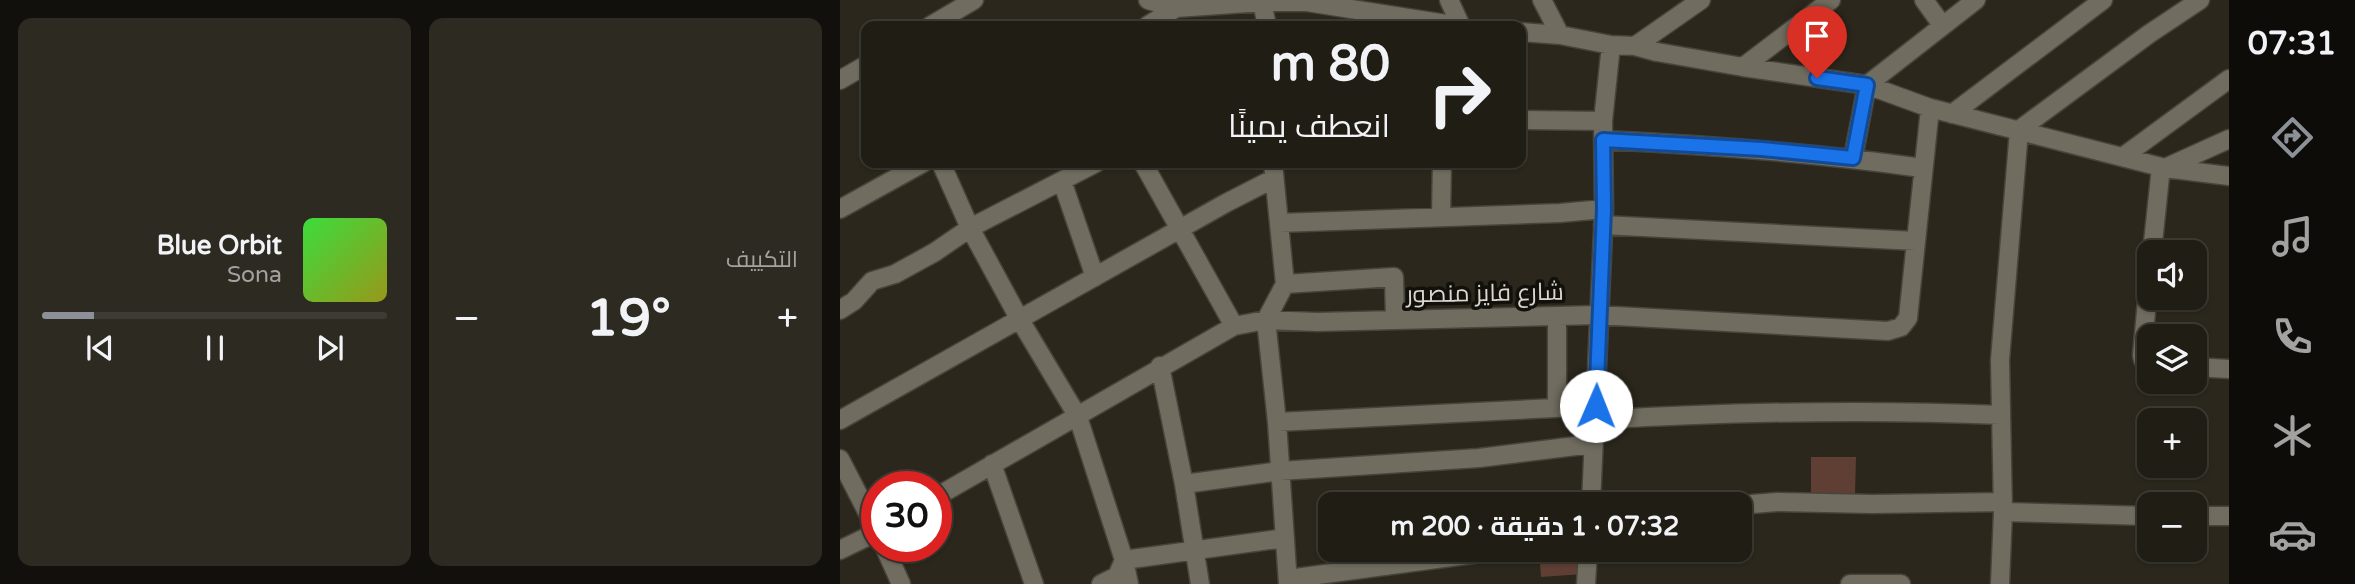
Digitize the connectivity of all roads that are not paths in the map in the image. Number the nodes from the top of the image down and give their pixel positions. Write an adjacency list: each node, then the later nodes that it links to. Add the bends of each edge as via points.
1 (974, 0): 14 (street)
2 (1148, 0): 13 (street)
3 (1449, 0): 18 (street)
4 (1701, 0): 23 (street)
5 (1831, 0): 24 (street)
6 (1924, 0): 19 (street)
7 (1976, 0): 19 (street)
8 (2103, 0): 30 (street)
9 (2200, 0): 33 (street)
10 (1306, 1): 11 (street); 17 (street)
11 (1262, 2): 13 (street); 16 (street)
12 (1550, 3): 21 (street)
13 (1175, 8): 15 (street)
14 (938, 21)
15 (1155, 21)
16 (1266, 21)
17 (1429, 21)
18 (1458, 21)
19 (1942, 25): 28 (street)
20 (1526, 32): 21 (street)
21 (1560, 35): 22 (street)
22 (1611, 45): 23 (street); 32 (street)
23 (1635, 46): 24 (street)
24 (1743, 67): 28 (street)
25 (861, 68): 27 (street)
26 (2229, 79): 36 (street)
27 (840, 80)
28 (1867, 85): 29 (street); 37 (street)
29 (1930, 108): 30 (street); 44 (street, شارع فايز منصور)
30 (1952, 114): 33 (street)
31 (1526, 120): 32 (street)
32 (1603, 121): 35 (street)
33 (2019, 130): 36 (street); 70 (street, via 2000,360)
34 (2229, 139): 38 (street)
35 (1603, 140): 37 (street); 50 (street)
36 (2124, 156): 38 (street)
37 (1853, 158): 44 (street)
38 (2163, 167): 46 (street); 54 (street)
39 (914, 168): 48 (street)
40 (943, 168): 52 (street)
41 (1087, 168): 47 (street)
42 (1146, 168): 53 (street)
43 (1442, 168): 49 (street)
44 (1923, 168): 55 (street, شارع فايز منصور)
45 (1273, 171): 51 (street); 53 (street)
46 (2229, 176)
47 (1062, 181): 52 (street); 56 (street)
48 (840, 209)
49 (1441, 217): 50 (street, via 1560,213); 51 (street)
50 (1604, 217): 55 (street); 59 (street)
51 (1279, 223): 57 (street)
52 (970, 228): 58 (street, via 895,274 872,281); 62 (street)
53 (1179, 231): 56 (street); 64 (street)
54 (2154, 240)
55 (1916, 241): 59 (street, شارع فايز منصور, via 1908,318 1901,327 1888,331)
56 (1095, 277): 62 (street)
57 (1285, 284): 61 (street, via 1394,277); 63 (street)
58 (840, 310)
59 (1598, 315): 60 (street, شارع فايز منصور); 69 (street)
60 (1557, 316): 61 (street, شارع فايز منصور); 68 (street)
61 (1395, 319): 63 (street, شارع فايز منصور)
62 (1020, 320): 71 (street); 72 (street)
63 (1266, 320): 64 (street, شارع فايز منصور); 73 (street)
64 (1234, 326): 65 (street, شارع فايز منصور)
65 (1160, 366): 71 (street, شارع فايز منصور); 78 (street)
66 (2207, 368): 67 (street)
67 (2229, 369)
68 (1557, 408): 69 (street); 73 (street)
69 (1595, 413): 70 (street, via 1901,411); 74 (street)
70 (2001, 415): 83 (street)
71 (1078, 417): 76 (street, شارع فايز منصور); 91 (street)
72 (840, 420)
73 (1277, 422): 77 (street)
74 (1592, 444): 77 (street, via 1479,458); 80 (street)
75 (840, 459): 81 (street)
76 (992, 464): 79 (street, شارع فايز منصور); 97 (street)
77 (1280, 471): 78 (street); 87 (street)
78 (1184, 484): 90 (street)
79 (952, 488)
80 (1591, 492)
81 (861, 500)
82 (1752, 504): 83 (street)
83 (2003, 507): 84 (street); 104 (street)
84 (2137, 515)
85 (2207, 516): 86 (street)
86 (2229, 516)
87 (1285, 538): 90 (street); 95 (street)
88 (861, 539): 89 (street)
89 (840, 550)
90 (1194, 550): 91 (street); 100 (street)
91 (1124, 560): 98 (street, via 1117,576); 99 (street)
92 (891, 562): 96 (street)
93 (1420, 562): 95 (street)
94 (1587, 562): 101 (street)
95 (1288, 581)
96 (901, 584)
97 (1034, 584)
98 (1101, 584)
99 (1129, 584)
100 (1200, 584)
101 (1586, 584)
102 (1850, 584): 103 (street)
103 (1901, 584)
104 (2000, 584)

